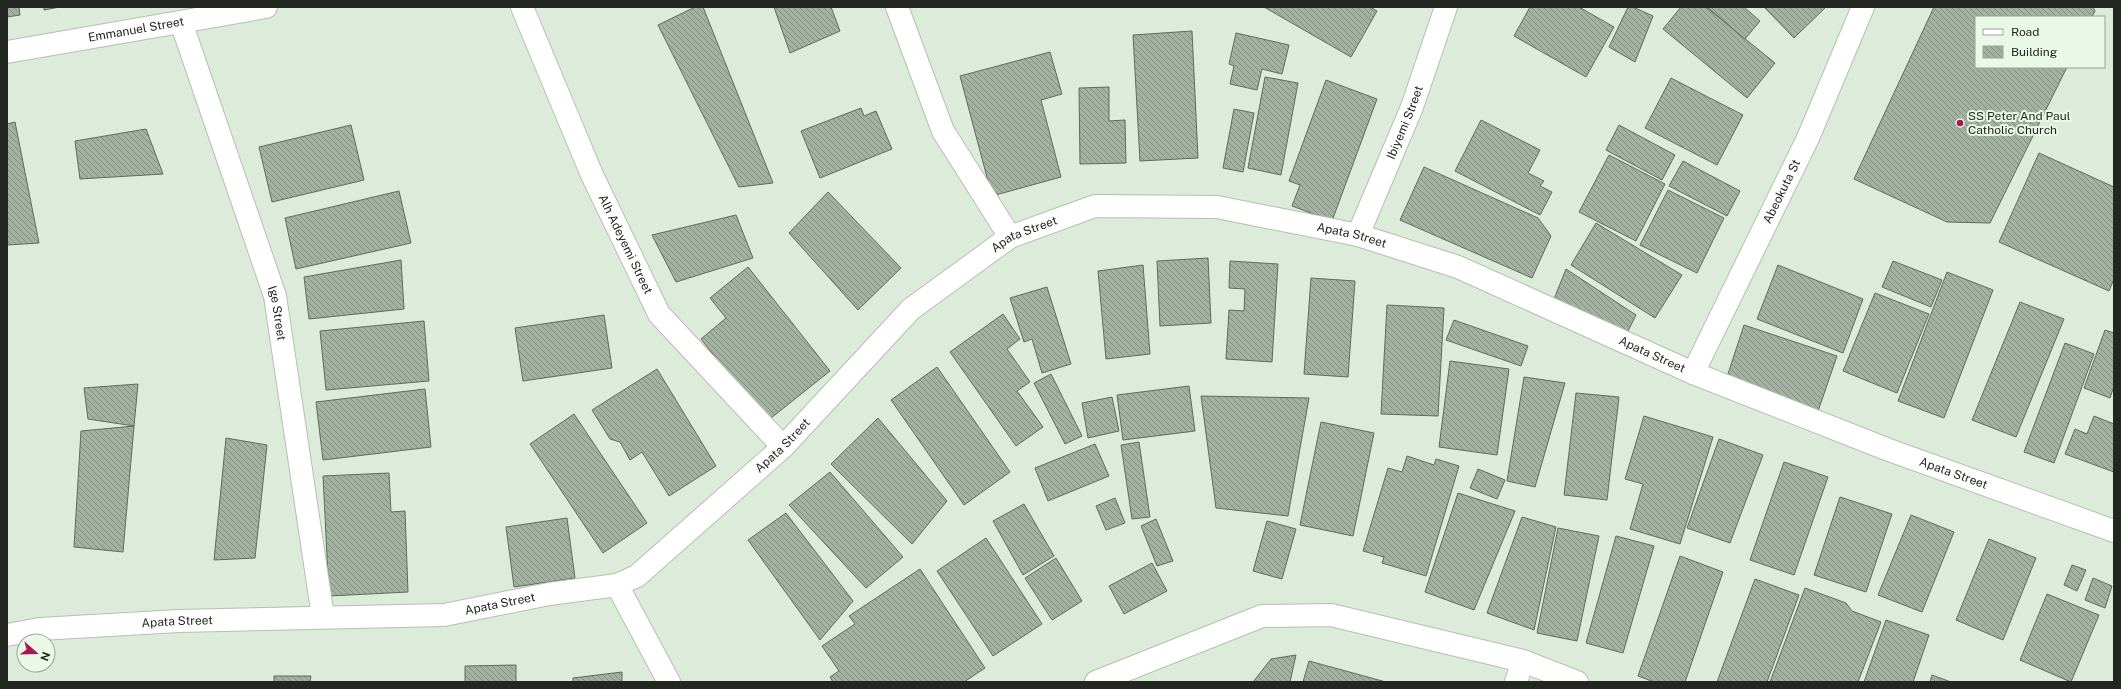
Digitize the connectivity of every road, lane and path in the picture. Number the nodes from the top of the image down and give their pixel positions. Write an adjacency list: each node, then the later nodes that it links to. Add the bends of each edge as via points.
1 (266, 7): 6 (street, Emmanuel Street)
2 (522, 7): 11 (street, Alh Adeyemi Street, via 592,175 659,314)
3 (897, 7): 9 (street, via 943,131)
4 (1446, 7): 8 (street, Ibiyemi Street, via 1412,107)
5 (1863, 7): 10 (street, Abeokuta St, via 1808,138)
6 (181, 22): 7 (street, Emmanuel Street); 14 (street, Ige Street, via 275,296)
7 (7, 52)
8 (1358, 235): 9 (street, Apata Street, via 1217,207 1095,206); 10 (street, Apata Street, via 1458,267)
9 (1010, 237): 11 (street, Apata Street, via 911,309)
10 (1692, 373): 12 (street, Apata Street, via 1889,450)
11 (783, 447): 13 (street, Apata Street, via 637,576)
12 (2114, 531)
13 (617, 585): 14 (street, Apata Street, via 549,594 444,614); 17 (street)
14 (323, 617): 15 (street, Apata Street, via 48,628)
15 (7, 636)
16 (1523, 661): 18 (street, via 1331,615 1262,616); 19 (street); 20 (street)
17 (669, 682)
18 (1096, 682)
19 (1516, 682)
20 (1577, 682)

